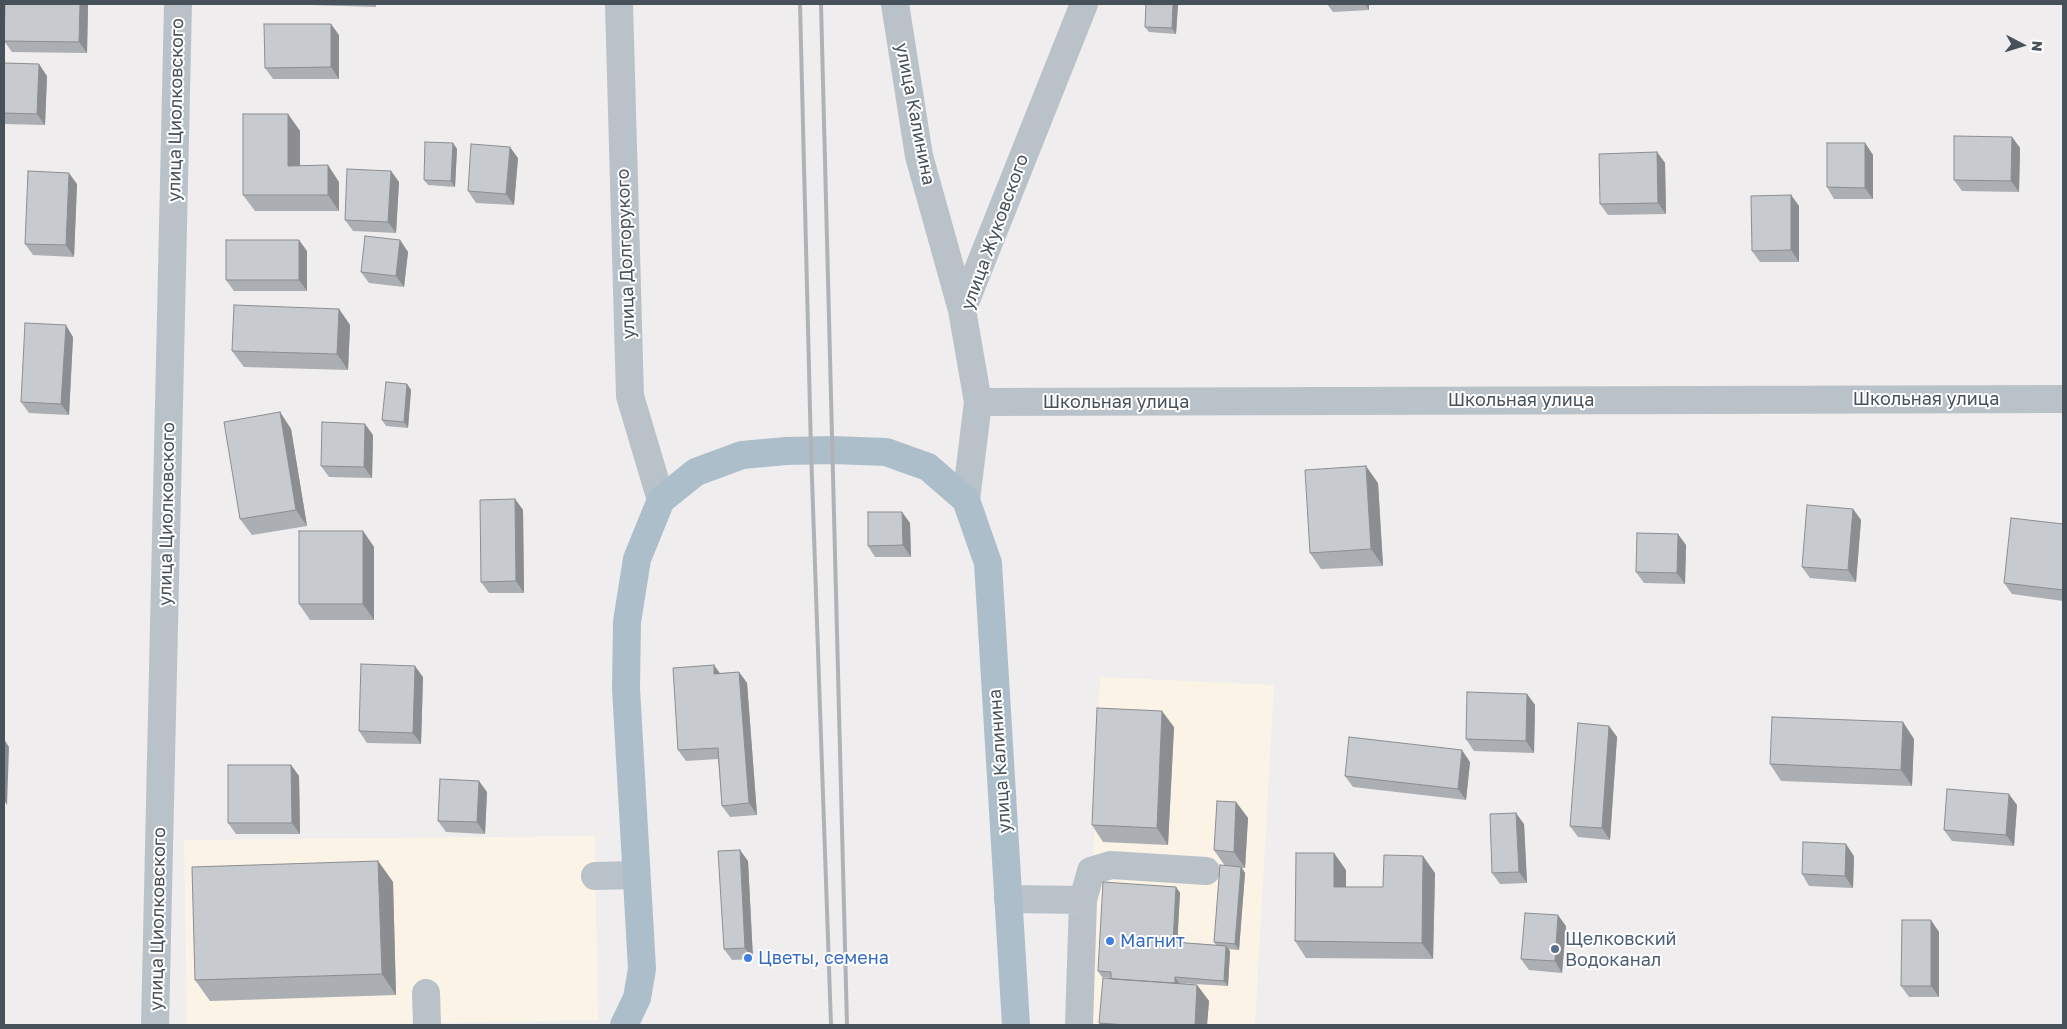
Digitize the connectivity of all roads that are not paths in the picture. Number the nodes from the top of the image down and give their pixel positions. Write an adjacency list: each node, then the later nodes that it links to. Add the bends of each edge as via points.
1 (178, 4): 16 (street, улица Циолковского)
2 (619, 4): 8 (street, улица Долгорукого, via 630,396)
3 (895, 4): 5 (street, улица Калинина, via 919,156)
4 (1084, 4): 5 (street, улица Жуковского)
5 (962, 310): 7 (street, улица Жуковского)
6 (2063, 399): 7 (street, Школьная улица)
7 (978, 402): 9 (street, улица Жуковского)
8 (661, 500): 9 (main road, via 696,472 742,455 833,450 886,452 928,467); 11 (main road, via 637,559 627,622 626,688)
9 (966, 500): 13 (main road, улица Калинина, via 988,563)
10 (1206, 871): 14 (street, via 1111,866 1091,871)
11 (636, 875): 12 (street); 18 (main road, via 642,969 637,998)
12 (595, 876)
13 (1008, 899): 14 (street); 19 (main road, улица Калинина)
14 (1083, 900): 20 (street)
15 (426, 993): 17 (street)
16 (155, 1025)
17 (427, 1025)
18 (624, 1025)
19 (1016, 1025)
20 (1079, 1025)

